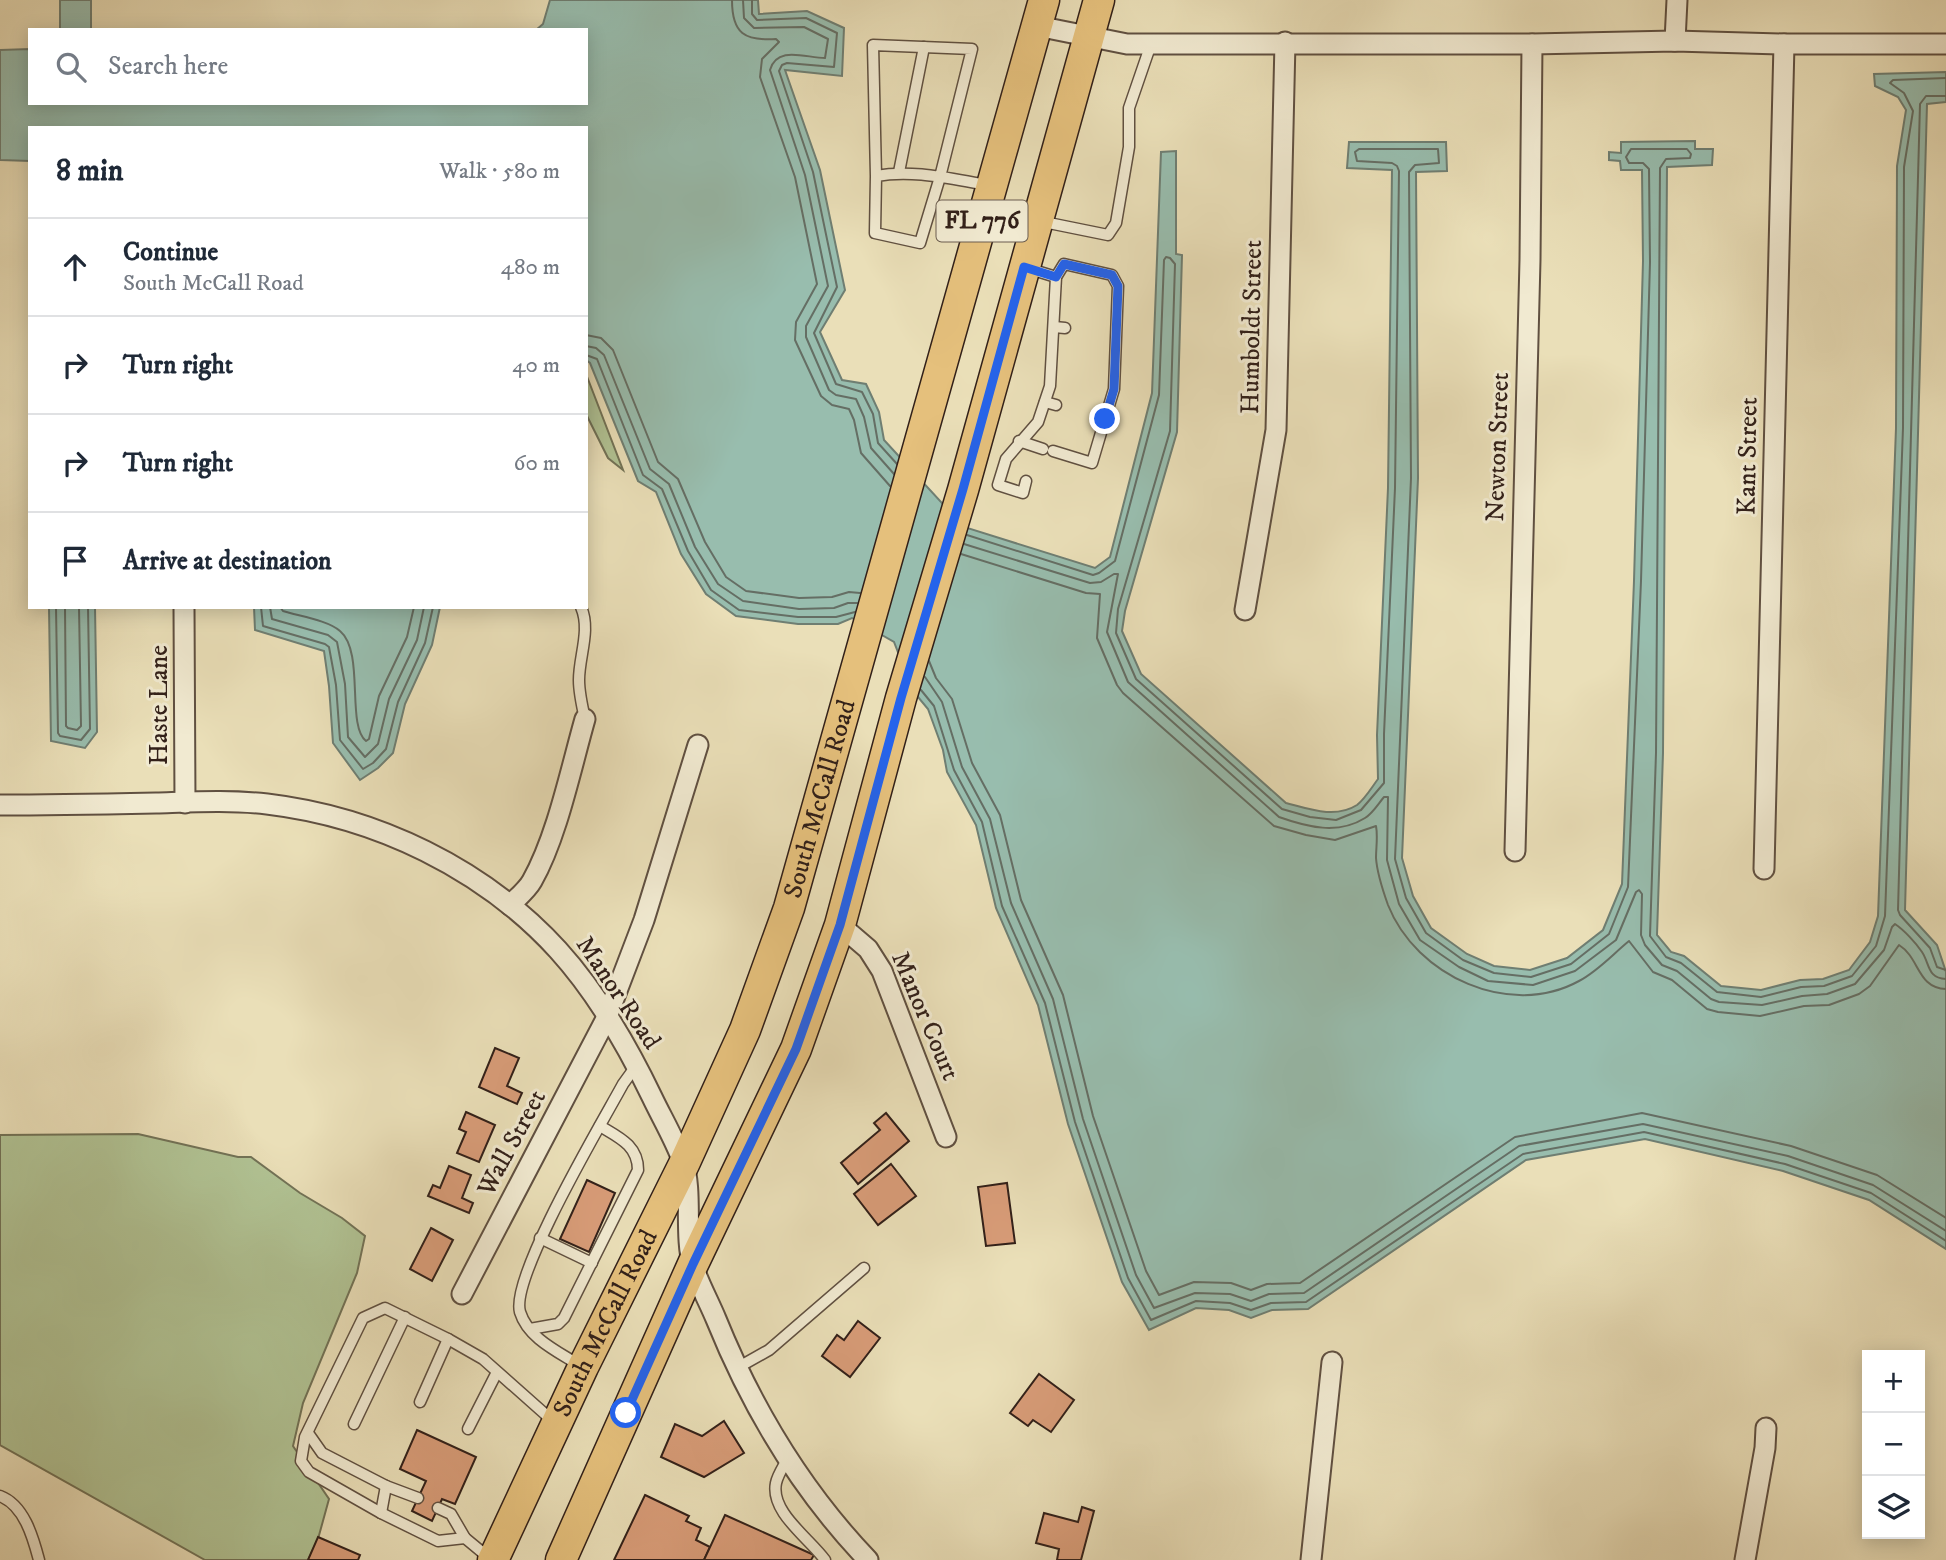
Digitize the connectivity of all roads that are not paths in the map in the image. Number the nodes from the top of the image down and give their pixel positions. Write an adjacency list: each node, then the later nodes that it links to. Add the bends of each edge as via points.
1 (1099, 0): 4 (main road, South McCall Road / FL 776)
2 (1677, 0): 5 (street)
3 (1040, 13): 4 (street); 15 (main road, South McCall Road / FL 776)
4 (1089, 38): 7 (street); 16 (main road, South McCall Road / FL 776)
5 (1675, 41): 8 (street); 9 (street)
6 (1285, 42): 7 (street); 8 (street); 25 (street, Humboldt Street, via 1276,430)
7 (1151, 43): 16 (lane, via 1129,108 1129,147 1116,223 1108,235)
8 (1532, 44): 30 (street, Newton Street)
9 (1784, 44): 10 (street); 31 (street, Kant Street)
10 (1946, 44)
11 (924, 47): 12 (lane); 13 (lane, via 873,45); 14 (lane, via 972,49)
12 (899, 172): 13 (lane); 14 (lane)
13 (876, 176): 14 (lane, via 875,233 920,243)
14 (940, 177): 15 (lane)
15 (992, 186): 38 (main road, South McCall Road / FL 776, via 789,908 746,1030)
16 (1038, 221): 17 (main road, South McCall Road / FL 776)
17 (1024, 267): 18 (lane); 33 (main road, South McCall Road / FL 776)
18 (1056, 277): 19 (lane, via 1059,327); 21 (lane, via 1064,264 1112,275 1118,286 1112,332 1114,389 1101,418 1092,463)
19 (1045, 402): 20 (lane); 21 (lane, via 1038,422)
20 (1056, 405)
21 (1019, 441): 22 (lane, via 1006,459 998,485 1023,493)
22 (1026, 481)
23 (184, 609): 28 (street, Haste Lane)
24 (582, 609): 26 (lane, via 585,631 579,678)
25 (1245, 610)
26 (585, 719): 32 (street, via 550,838 531,883)
27 (698, 745): 34 (street, Wall Street, via 644,920)
28 (185, 803): 29 (street, Manor Road); 32 (street, Manor Road, via 265,804 372,828 439,858)
29 (0, 805)
30 (1515, 851)
31 (1764, 869)
32 (510, 905): 34 (street, Manor Road, via 559,951)
33 (840, 925): 37 (street, Manor Court, via 868,949 882,971); 41 (main road, South McCall Road / FL 776, via 796,1049)
34 (607, 1017): 35 (street, Manor Road); 43 (street, Wall Street)
35 (637, 1065): 36 (lane); 38 (street, Manor Road)
36 (600, 1126): 39 (lane); 40 (lane, via 631,1145 638,1170)
37 (947, 1137)
38 (684, 1164): 41 (street, Manor Road); 48 (main road, South McCall Road / FL 776)
39 (540, 1238): 40 (lane); 45 (lane, via 519,1292 520,1312)
40 (592, 1263): 45 (lane, via 564,1318 558,1324)
41 (693, 1264): 49 (street, Manor Road); 66 (main road, South McCall Road / FL 776)
42 (864, 1268): 49 (lane, via 769,1350)
43 (462, 1294)
44 (405, 1317): 46 (lane); 52 (lane); 56 (lane, via 385,1308 363,1318)
45 (530, 1329): 48 (lane)
46 (449, 1339): 50 (lane, via 482,1359); 51 (lane)
47 (1332, 1362): 69 (street)
48 (583, 1367): 53 (main road, South McCall Road / FL 776)
49 (737, 1368): 57 (street, Manor Road)
50 (496, 1374): 53 (lane); 55 (lane)
51 (421, 1402)
52 (354, 1424)
53 (557, 1424): 65 (main road, South McCall Road / FL 776)
54 (1766, 1428): 70 (street)
55 (468, 1429)
56 (308, 1433): 58 (lane, via 321,1453); 62 (lane, via 301,1461 309,1472)
57 (788, 1458): 67 (lane, via 776,1481 775,1496 786,1518); 68 (street, Manor Road)
58 (386, 1486): 60 (lane); 62 (lane)
59 (0, 1496): 64 (lane, via 20,1512)
60 (418, 1498)
61 (438, 1508): 63 (lane, via 451,1514)
62 (381, 1513): 63 (lane, via 438,1541)
63 (465, 1538): 65 (lane)
64 (39, 1560)
65 (492, 1560)
66 (561, 1560)
67 (825, 1560)
68 (868, 1560)
69 (1311, 1560)
70 (1745, 1560)

